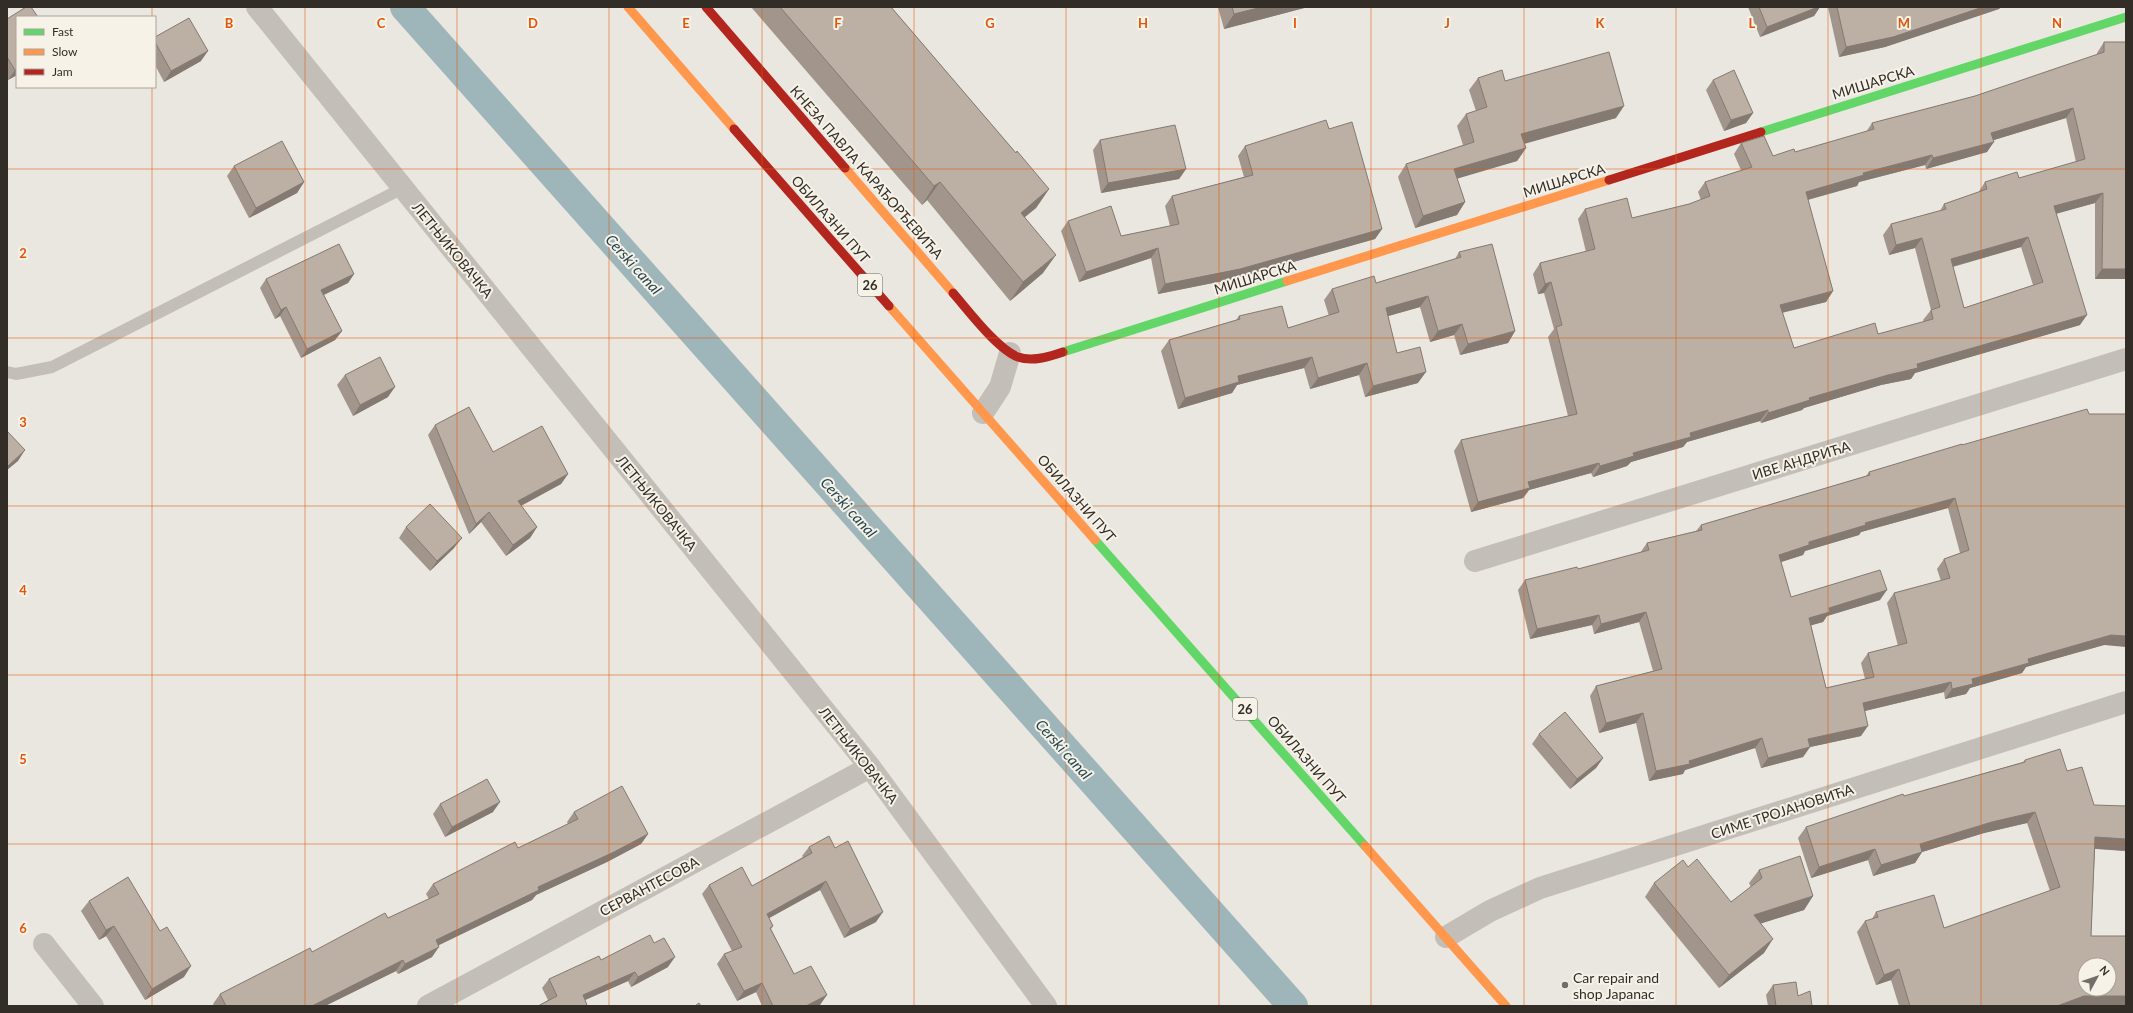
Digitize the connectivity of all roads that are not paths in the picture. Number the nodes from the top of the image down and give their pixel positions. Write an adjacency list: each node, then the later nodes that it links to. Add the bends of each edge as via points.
1 (257, 7): 5 (street, ЛЕТЊИКОВАЧКА)
2 (628, 7): 9 (street, ОБИЛАЗНИ ПУТ / 26)
3 (706, 7): 6 (street, КНЕЗА ПАВЛА КАРАЂОРЂЕВИЋА, via 969,312)
4 (2126, 18): 6 (street, МИШАРСКА, via 1084,346 1029,359)
5 (403, 188): 8 (lane, via 52,367 16,374); 12 (street, ЛЕТЊИКОВАЧКА)
6 (1010, 353): 9 (street, via 1000,387)
7 (2126, 359): 10 (street, ИВЕ АНДРИЋА)
8 (7, 372)
9 (983, 413): 13 (street, ОБИЛАЗНИ ПУТ / 26)
10 (1475, 561)
11 (2126, 702): 13 (street, СИМЕ ТРОЈАНОВИЋА, via 1540,888 1490,911)
12 (870, 767): 16 (street, СЕРВАНТЕСОВА); 17 (street, ЛЕТЊИКОВАЧКА)
13 (1446, 937): 18 (street, ОБИЛАЗНИ ПУТ / 26)
14 (44, 944): 15 (street)
15 (94, 1006)
16 (428, 1006)
17 (1046, 1006)
18 (1506, 1006)

